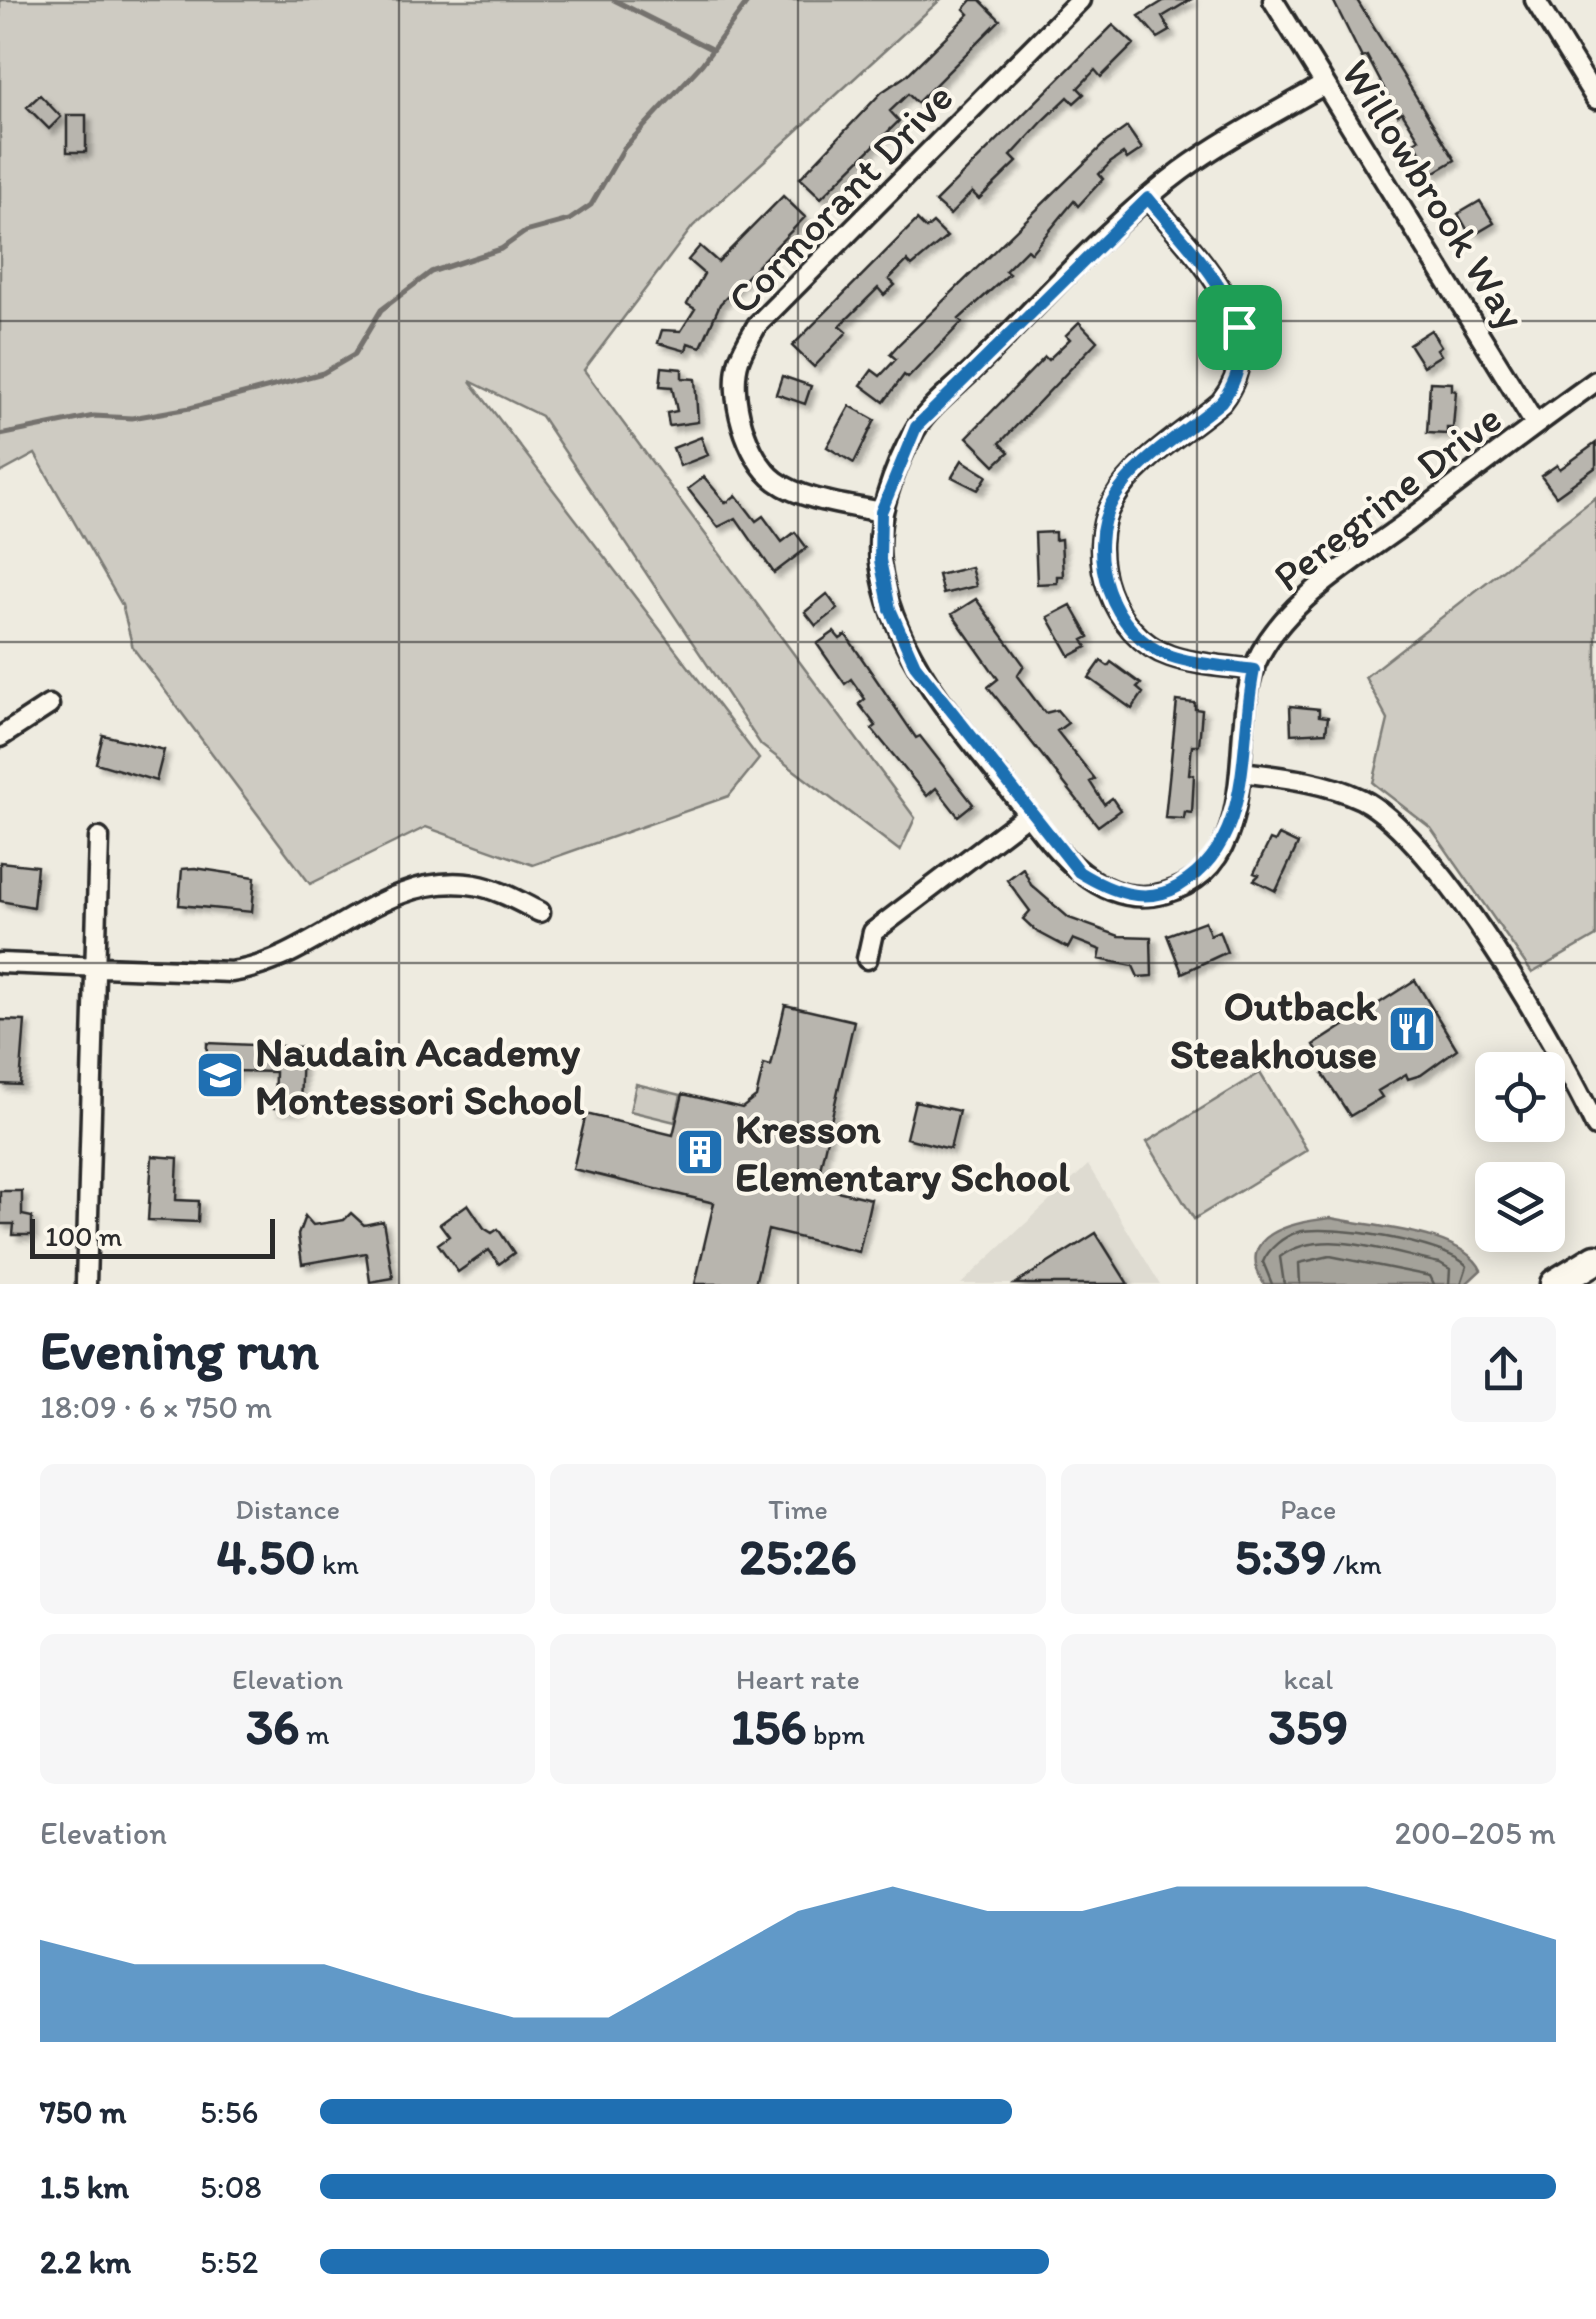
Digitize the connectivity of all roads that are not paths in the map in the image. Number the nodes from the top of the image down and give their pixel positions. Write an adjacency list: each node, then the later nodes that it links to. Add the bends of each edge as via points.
1 (1080, 0): 9 (street, Cormorant Drive, via 757,325 738,360 739,418 748,444 775,481)
2 (1273, 0): 4 (street, Willowbrook Way)
3 (1535, 0): 5 (street)
4 (1324, 84): 6 (street, Peregrine Drive); 8 (street, Willowbrook Way)
5 (1596, 99)
6 (1148, 198): 9 (street, Peregrine Drive, via 916,427); 10 (street, via 1229,304 1242,340 1240,361 1221,402 1113,500 1098,549 1111,595 1146,643 1170,656)
7 (1596, 381): 8 (street, Peregrine Drive)
8 (1535, 424): 10 (street, Peregrine Drive, via 1321,588 1279,627)
9 (881, 512): 14 (street, Peregrine Drive, via 880,560 890,609 915,665)
10 (1254, 670): 13 (street, Peregrine Drive)
11 (49, 705): 12 (street)
12 (0, 736)
13 (1241, 772): 14 (street, Peregrine Drive, via 1234,818 1218,853 1203,872 1166,894 1107,889 1079,872); 20 (street, via 1299,780 1360,799 1411,838 1546,1033)
14 (1028, 814): 17 (street, via 873,932)
15 (99, 838): 19 (street)
16 (540, 912): 19 (street, via 496,890 444,882 399,894 258,968)
17 (867, 959)
18 (0, 963): 19 (street)
19 (96, 967): 22 (street)
20 (1596, 1127)
21 (1596, 1259): 23 (highway)
22 (86, 1284)
23 (1555, 1284)

